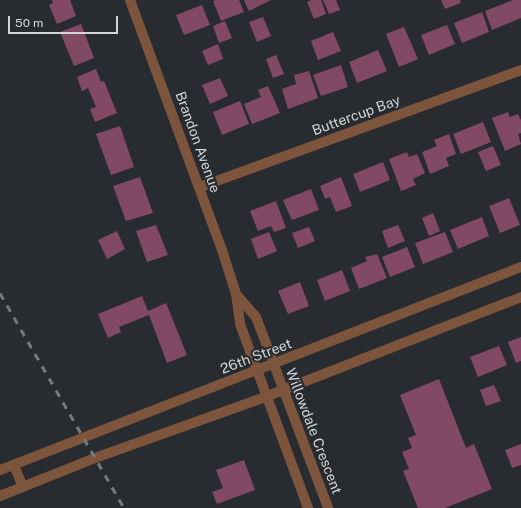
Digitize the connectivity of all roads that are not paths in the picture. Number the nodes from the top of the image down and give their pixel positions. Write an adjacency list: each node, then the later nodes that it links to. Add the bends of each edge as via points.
1 (130, 0): 3 (street, Brandon Avenue)
2 (521, 70): 3 (street, Buttercup Bay)
3 (200, 187): 5 (street, Brandon Avenue)
4 (521, 267): 7 (street, 26th Street)
5 (236, 294): 7 (street, Brandon Avenue, via 256,317); 8 (street, Brandon Avenue, via 240,324)
6 (521, 297): 9 (street)
7 (273, 364): 8 (street, 26th Street); 9 (street, Willowdale Crescent)
8 (257, 371): 10 (street); 11 (street, 26th Street)
9 (284, 390): 10 (street); 16 (street, Willowdale Crescent)
10 (265, 397): 13 (street, via 95,458); 15 (street)
11 (14, 465): 12 (street, 26th Street); 13 (street)
12 (0, 470)
13 (23, 487): 14 (street)
14 (0, 496)
15 (308, 508)
16 (328, 508)

